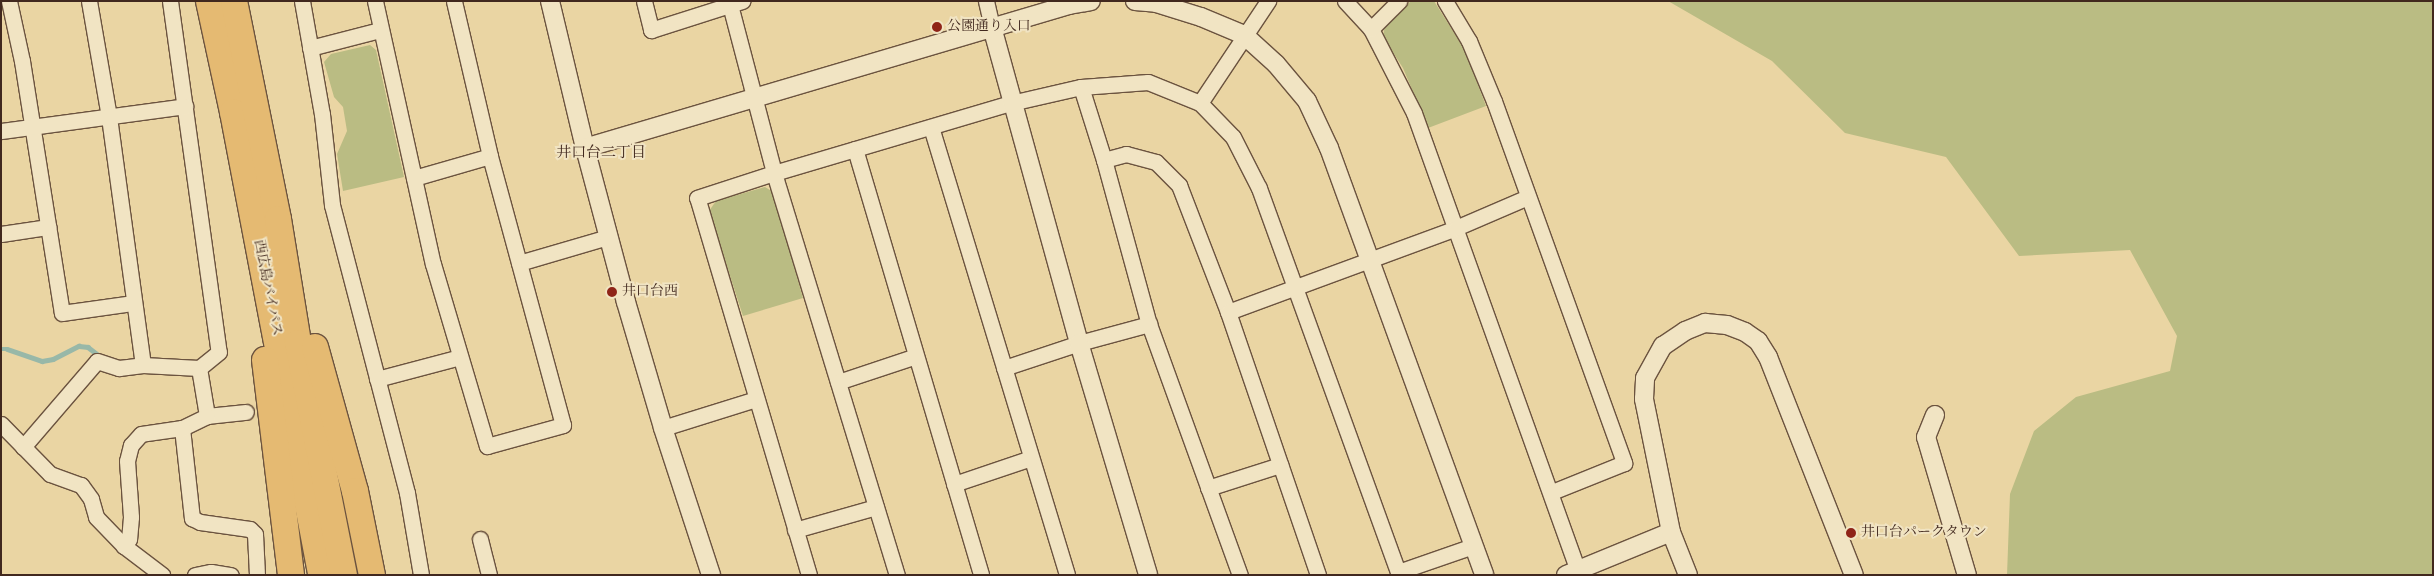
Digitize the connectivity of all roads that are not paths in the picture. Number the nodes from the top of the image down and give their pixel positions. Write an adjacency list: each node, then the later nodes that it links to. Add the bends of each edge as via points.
1 (9, 1): 30 (street)
2 (89, 1): 29 (street)
3 (170, 1): 28 (street)
4 (209, 1): 40 (highway, 西広島バイパス)
5 (234, 1): 41 (highway, 西広島バイパス)
6 (302, 1): 23 (street)
7 (375, 1): 21 (street)
8 (454, 1): 35 (street)
9 (550, 1): 33 (street)
10 (644, 1): 18 (street, via 651,30)
11 (986, 1): 19 (street)
12 (1091, 1): 19 (street, via 1069,4)
13 (1135, 1): 22 (street, via 1201,17)
14 (1268, 1): 22 (street)
15 (1345, 1): 20 (street)
16 (1399, 1): 20 (street)
17 (1445, 1): 39 (street, via 1469,41)
18 (734, 2): 25 (street)
19 (992, 27): 25 (street); 26 (street)
20 (1371, 28): 43 (street, via 1414,113)
21 (380, 30): 23 (street); 38 (street)
22 (1244, 35): 27 (street); 46 (street, via 1276,64 1307,101 1329,148)
23 (310, 48): 58 (street, via 322,114 332,205)
24 (1081, 87): 26 (street); 27 (street, via 1148,82); 36 (street)
25 (753, 97): 33 (street); 37 (street)
26 (1011, 103): 31 (street); 52 (street)
27 (1200, 103): 48 (street, via 1233,137 1259,188)
28 (185, 106): 29 (street); 56 (street, via 219,352)
29 (109, 117): 30 (street); 49 (street)
30 (32, 127): 32 (street); 42 (street)
31 (931, 127): 34 (street); 57 (street)
32 (1, 131)
33 (584, 148): 45 (street)
34 (855, 149): 37 (street); 53 (street)
35 (490, 156): 38 (street); 47 (street)
36 (1104, 160): 50 (street, via 1126,154 1156,162 1179,185); 51 (street)
37 (774, 173): 59 (street); 60 (street, via 697,198)
38 (414, 178): 54 (street, via 433,264)
39 (1528, 197): 43 (street); 72 (street, via 1624,463)
40 (253, 212): 84 (highway, via 268,388); 85 (highway, 西広島バイパス)
41 (278, 219): 86 (highway, 西広島バイパス, via 298,343); 87 (highway, via 355,491)
42 (48, 227): 44 (street); 49 (street, via 62,313)
43 (1456, 228): 46 (street); 72 (street)
44 (1, 234)
45 (608, 237): 47 (street); 66 (street)
46 (1370, 260): 48 (street); 78 (street)
47 (519, 263): 54 (street, via 563,426 486,446)
48 (1294, 289): 50 (street); 78 (street, via 1398,572)
49 (133, 303): 55 (street)
50 (1228, 312): 69 (street)
51 (1149, 324): 52 (street); 71 (street)
52 (1079, 344): 57 (street); 95 (street)
53 (916, 356): 59 (street); 70 (street)
54 (460, 357): 58 (street)
55 (143, 365): 56 (street); 67 (street, via 120,368 97,361)
56 (199, 368): 63 (street)
57 (1004, 368): 68 (street)
58 (377, 379): 88 (street, via 407,493)
59 (838, 382): 73 (street)
60 (756, 399): 66 (street); 74 (street)
61 (246, 412): 63 (street)
62 (1935, 415): 101 (street, via 1926,437)
63 (206, 416): 65 (street)
64 (1, 424): 67 (street)
65 (182, 428): 77 (street, via 141,434 131,445 127,461 131,517 129,539); 83 (street, via 192,518 200,522 250,528 255,534)
66 (663, 428): 90 (street)
67 (23, 447): 77 (street, via 54,477 81,485 91,499 94,513)
68 (1031, 458): 70 (street); 94 (street)
69 (1280, 465): 71 (street); 97 (street)
70 (954, 484): 93 (street)
71 (1208, 488): 96 (street)
72 (1552, 492): 79 (street)
73 (876, 507): 74 (street); 92 (street)
74 (796, 530): 91 (street)
75 (1671, 532): 79 (street); 99 (street); 100 (street, via 1644,399 1645,378 1663,346 1685,331 1705,323 1727,325 1758,341 1768,357)
76 (480, 538): 89 (street)
77 (124, 546): 80 (street)
78 (1473, 546): 98 (street)
79 (1572, 572)
80 (162, 575)
81 (196, 575): 82 (street, via 210,572)
82 (232, 575)
83 (257, 575)
84 (291, 575)
85 (322, 575)
86 (344, 575)
87 (372, 575)
88 (421, 575)
89 (489, 575)
90 (711, 575)
91 (809, 575)
92 (897, 575)
93 (980, 575)
94 (1067, 575)
95 (1148, 575)
96 (1240, 575)
97 (1318, 575)
98 (1484, 575)
99 (1688, 575)
100 (1854, 575)
101 (1967, 575)

